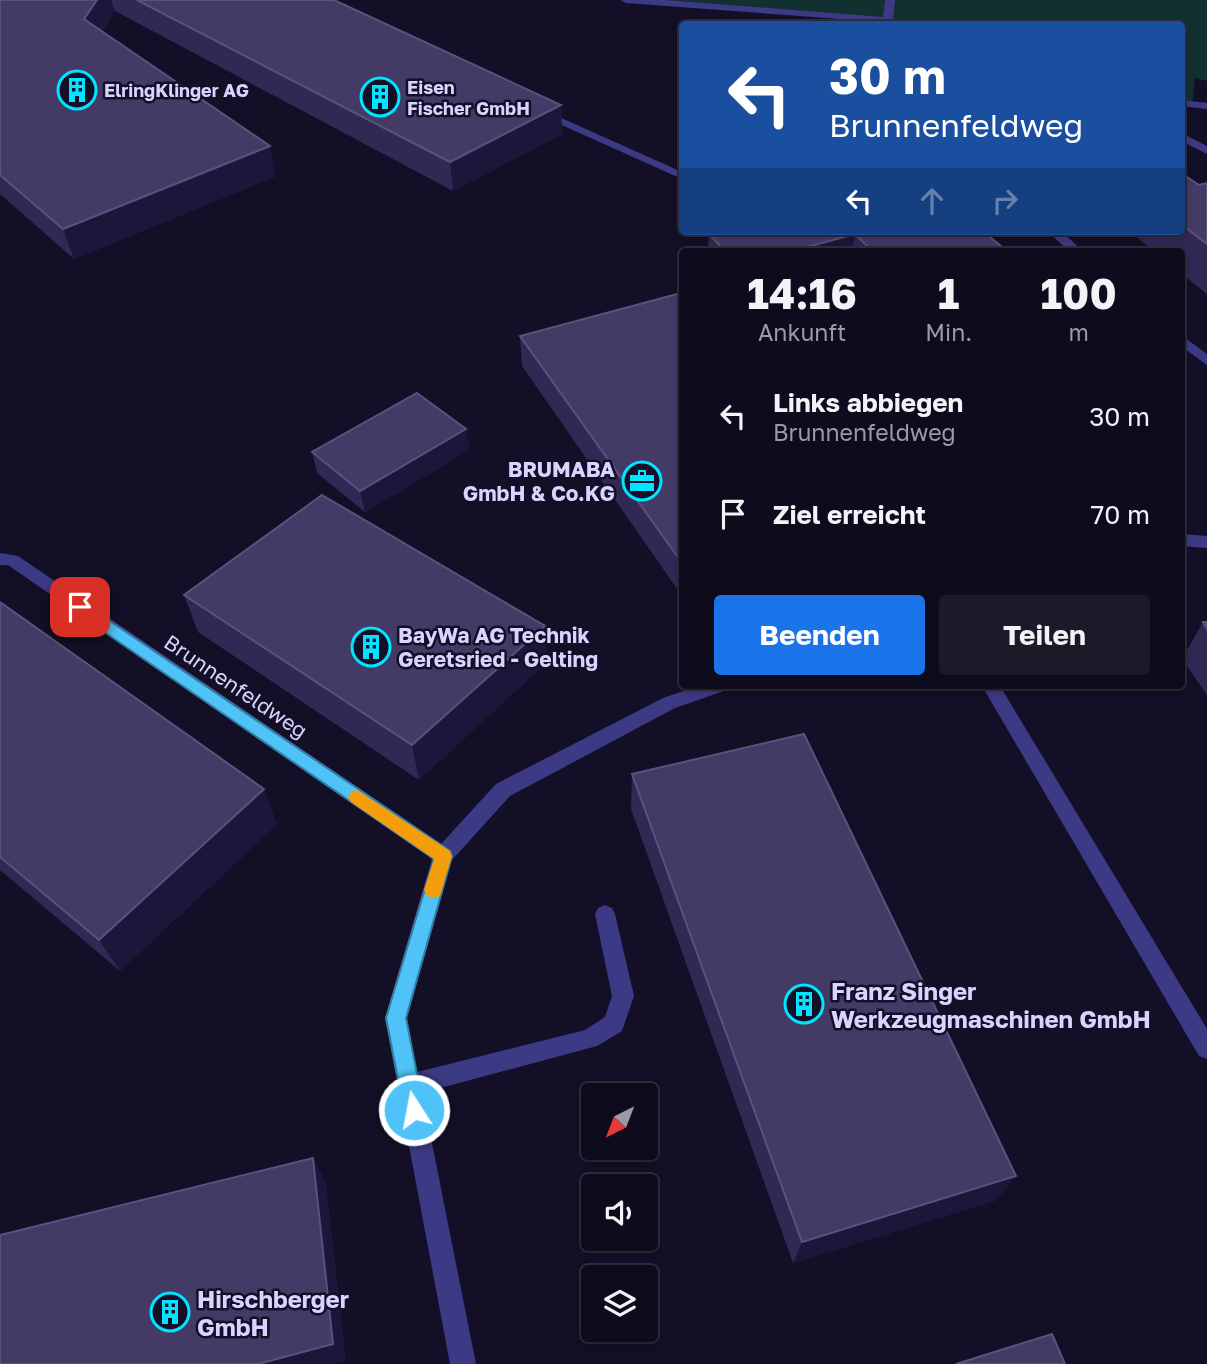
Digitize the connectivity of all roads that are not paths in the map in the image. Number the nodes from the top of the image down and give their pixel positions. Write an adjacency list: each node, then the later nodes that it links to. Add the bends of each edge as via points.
1 (626, 0): 3 (street)
2 (890, 0): 3 (street)
3 (888, 20): 4 (street)
4 (892, 21)
5 (1185, 103): 6 (street)
6 (1207, 106)
7 (534, 108): 10 (street)
8 (1185, 138): 9 (street)
9 (1207, 151)
10 (679, 175)
11 (1058, 235): 12 (street)
12 (1073, 248)
13 (1185, 343): 14 (street)
14 (1207, 361)
15 (1185, 540): 16 (street)
16 (1207, 541)
17 (0, 559): 20 (street, Brunnenfeldweg, via 12,561)
18 (709, 689): 20 (street, via 669,703 503,790)
19 (993, 689): 22 (street)
20 (443, 856): 23 (street, via 396,1018)
21 (605, 914): 23 (street, via 623,996 614,1024 589,1039)
22 (1207, 1049)
23 (409, 1085): 24 (street)
24 (463, 1364)

